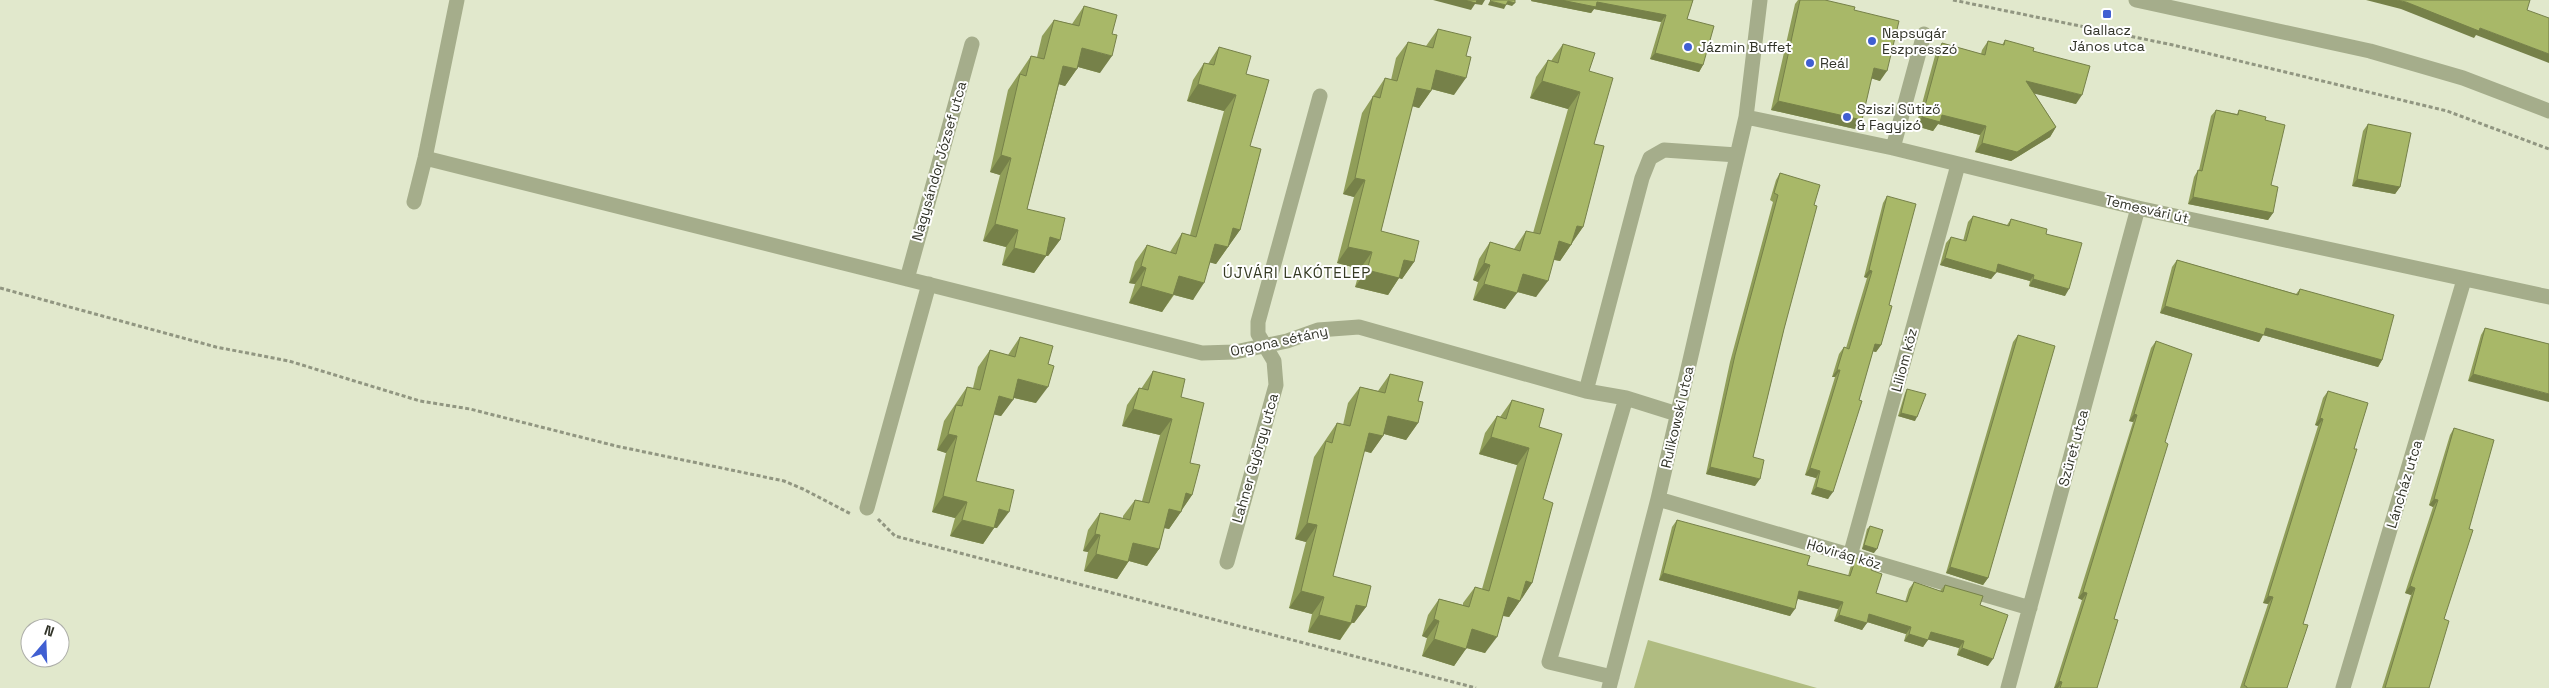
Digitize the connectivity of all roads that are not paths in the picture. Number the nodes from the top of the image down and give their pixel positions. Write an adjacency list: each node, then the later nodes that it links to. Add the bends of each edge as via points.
1 (457, 0): 11 (street)
2 (1760, 0): 8 (street, Rulikowski utca)
3 (2136, 0): 7 (street, via 2370,51 2463,78)
4 (1924, 34): 9 (street)
5 (972, 44): 15 (street, Nagysándor József utca)
6 (1320, 96): 19 (street, Lahner György utca, via 1258,322 1258,334)
7 (2549, 111)
8 (1746, 117): 9 (street, Temesvári út); 10 (street, Rulikowski utca)
9 (1894, 148): 12 (street, Temesvári út)
10 (1737, 155): 20 (street, via 1664,150 1650,158); 22 (street, Rulikowski utca)
11 (425, 158): 13 (street); 15 (street, Orgona sétány)
12 (1958, 165): 14 (street, Temesvári út); 25 (street, Liliom köz)
13 (414, 202)
14 (2138, 208): 16 (street, Temesvári út); 27 (street, Szüret utca)
15 (907, 279): 17 (street, Orgona sétány)
16 (2464, 280): 18 (street, Temesvári út); 30 (street, Láncház utca)
17 (929, 284): 19 (street, Orgona sétány, via 1202,353 1235,352); 24 (street)
18 (2549, 297)
19 (1266, 345): 20 (street, Orgona sétány, via 1318,330 1359,327); 26 (street, Lahner György utca, via 1274,361 1276,385)
20 (1586, 391): 21 (street, Orgona sétány)
21 (1626, 398): 22 (street, Orgona sétány); 28 (street, Rulikowski utca, via 1549,662)
22 (1678, 414): 23 (street, Rulikowski utca)
23 (1658, 499): 25 (street, Hóvirág köz); 28 (street, Rulikowski utca)
24 (868, 508)
25 (1850, 556): 27 (street, Hóvirág köz)
26 (1227, 562)
27 (2030, 608): 29 (street, Szüret utca)
28 (1610, 682)
29 (2008, 688)
30 (2343, 688)

